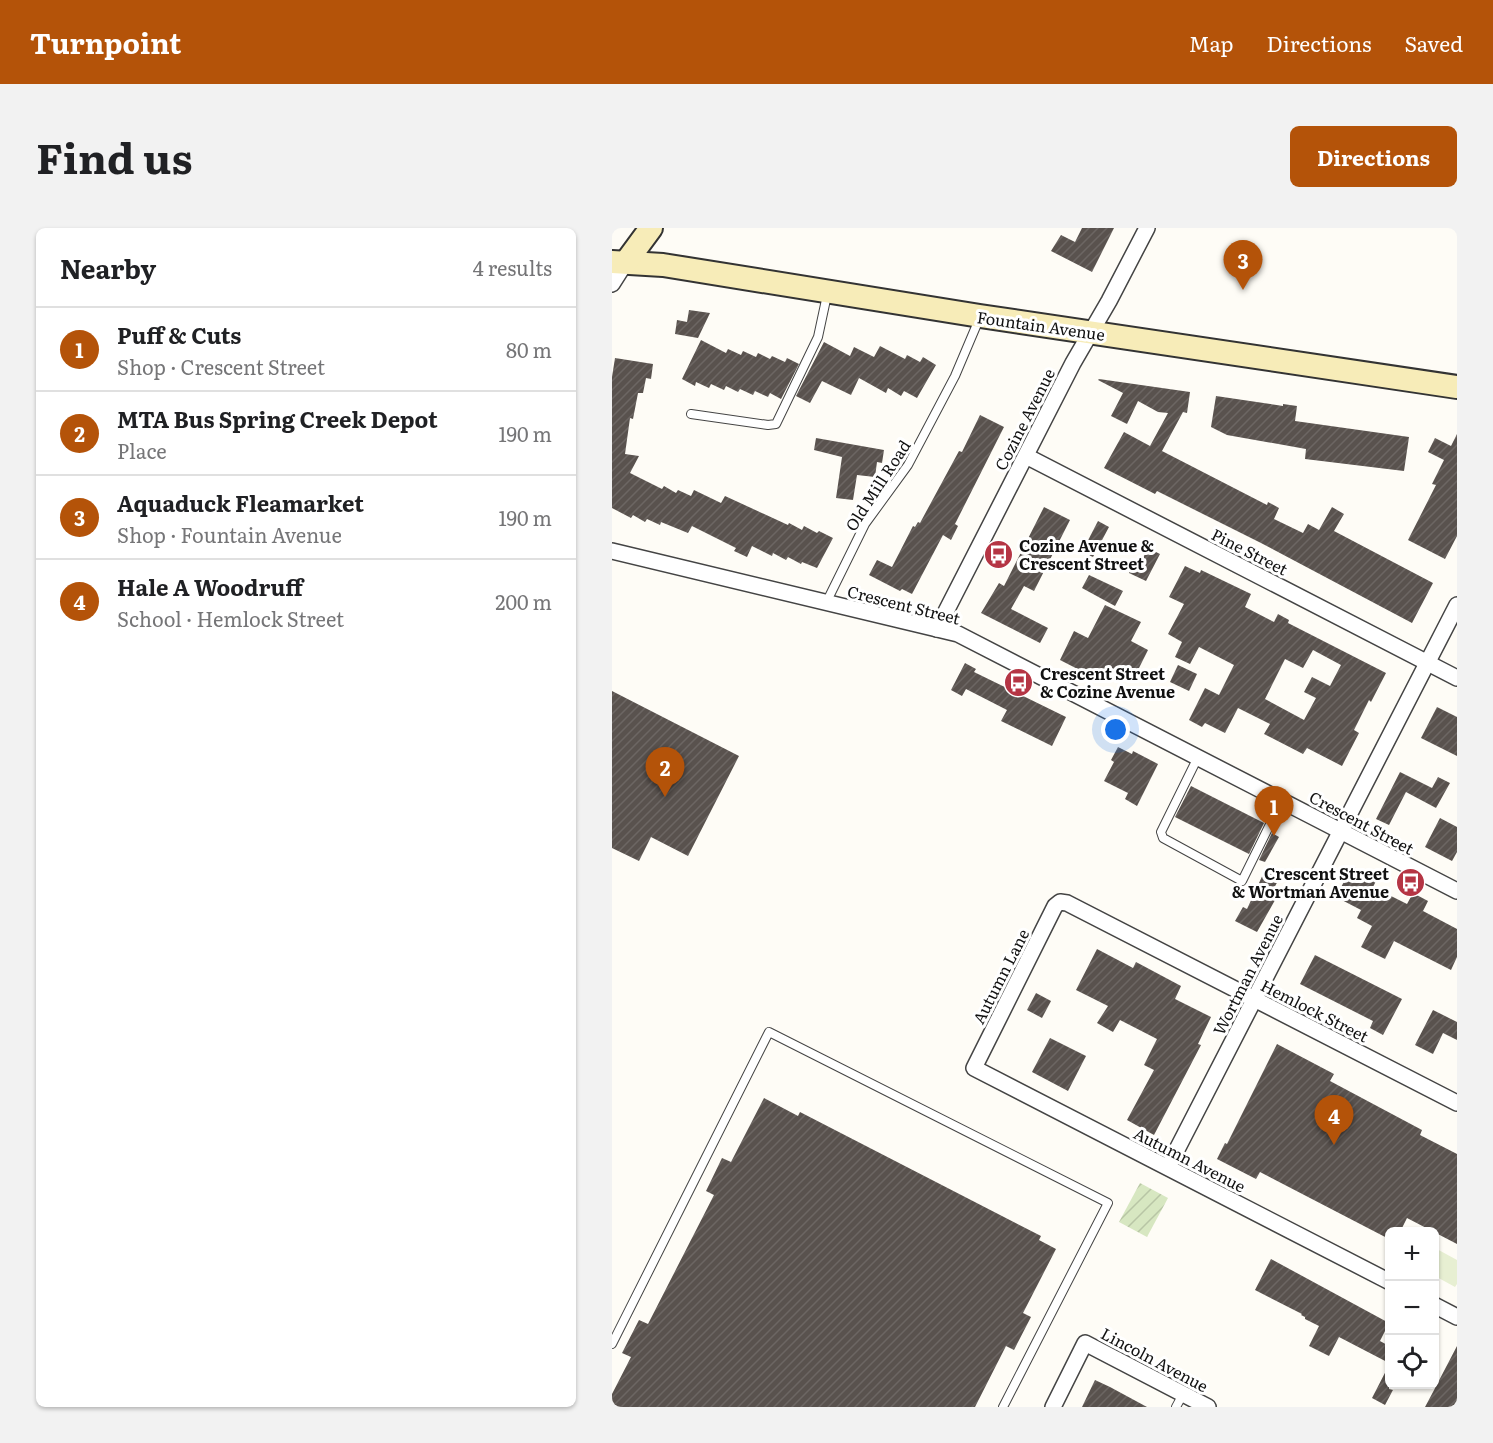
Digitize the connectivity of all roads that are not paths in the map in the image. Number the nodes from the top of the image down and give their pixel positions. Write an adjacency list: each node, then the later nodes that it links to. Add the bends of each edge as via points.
1 (635, 228): 4 (main road)
2 (651, 228): 4 (main road)
3 (1148, 228): 8 (street, Cozine Avenue)
4 (616, 260): 5 (street); 6 (main road, Fountain Avenue)
5 (612, 284)
6 (828, 290): 7 (main road, Fountain Avenue); 10 (lane, via 818,337 776,424)
7 (980, 316): 8 (main road, Fountain Avenue); 13 (lane, Old Mill Road, via 955,376 908,465 865,524)
8 (1092, 332): 9 (main road, Fountain Avenue); 11 (street, Cozine Avenue)
9 (1457, 387)
10 (691, 414)
11 (1026, 456): 15 (street, Cozine Avenue); 16 (street, Pine Street)
12 (612, 550): 13 (street, Crescent Street)
13 (826, 603): 15 (street, Crescent Street)
14 (1457, 605): 16 (street, Wortman Avenue)
15 (937, 629): 18 (street, Crescent Street, via 958,634)
16 (1427, 663): 17 (street, Pine Street); 20 (street, Wortman Avenue)
17 (1457, 678)
18 (1198, 757): 19 (street, Crescent Street); 19 (lane, via 1161,832 1163,838 1242,880)
19 (1282, 800): 20 (street, Crescent Street)
20 (1341, 831): 21 (street, Crescent Street); 23 (street, Wortman Avenue)
21 (1457, 891)
22 (1060, 902): 23 (street, Hemlock Street); 24 (street, Autumn Lane)
23 (1254, 999): 25 (street, Hemlock Street); 26 (street, Wortman Avenue)
24 (974, 1068): 26 (street, Autumn Avenue)
25 (1457, 1103)
26 (1168, 1167): 27 (street, Autumn Avenue)
27 (1387, 1281)
28 (1439, 1308): 29 (street)
29 (1457, 1317)
30 (612, 1344): 32 (lane, via 769,1032 1108,1203)
31 (1180, 1400): 33 (street, Lincoln Avenue, via 1085,1343); 34 (street, Lincoln Avenue)
32 (1003, 1407)
33 (1053, 1407)
34 (1208, 1407)

